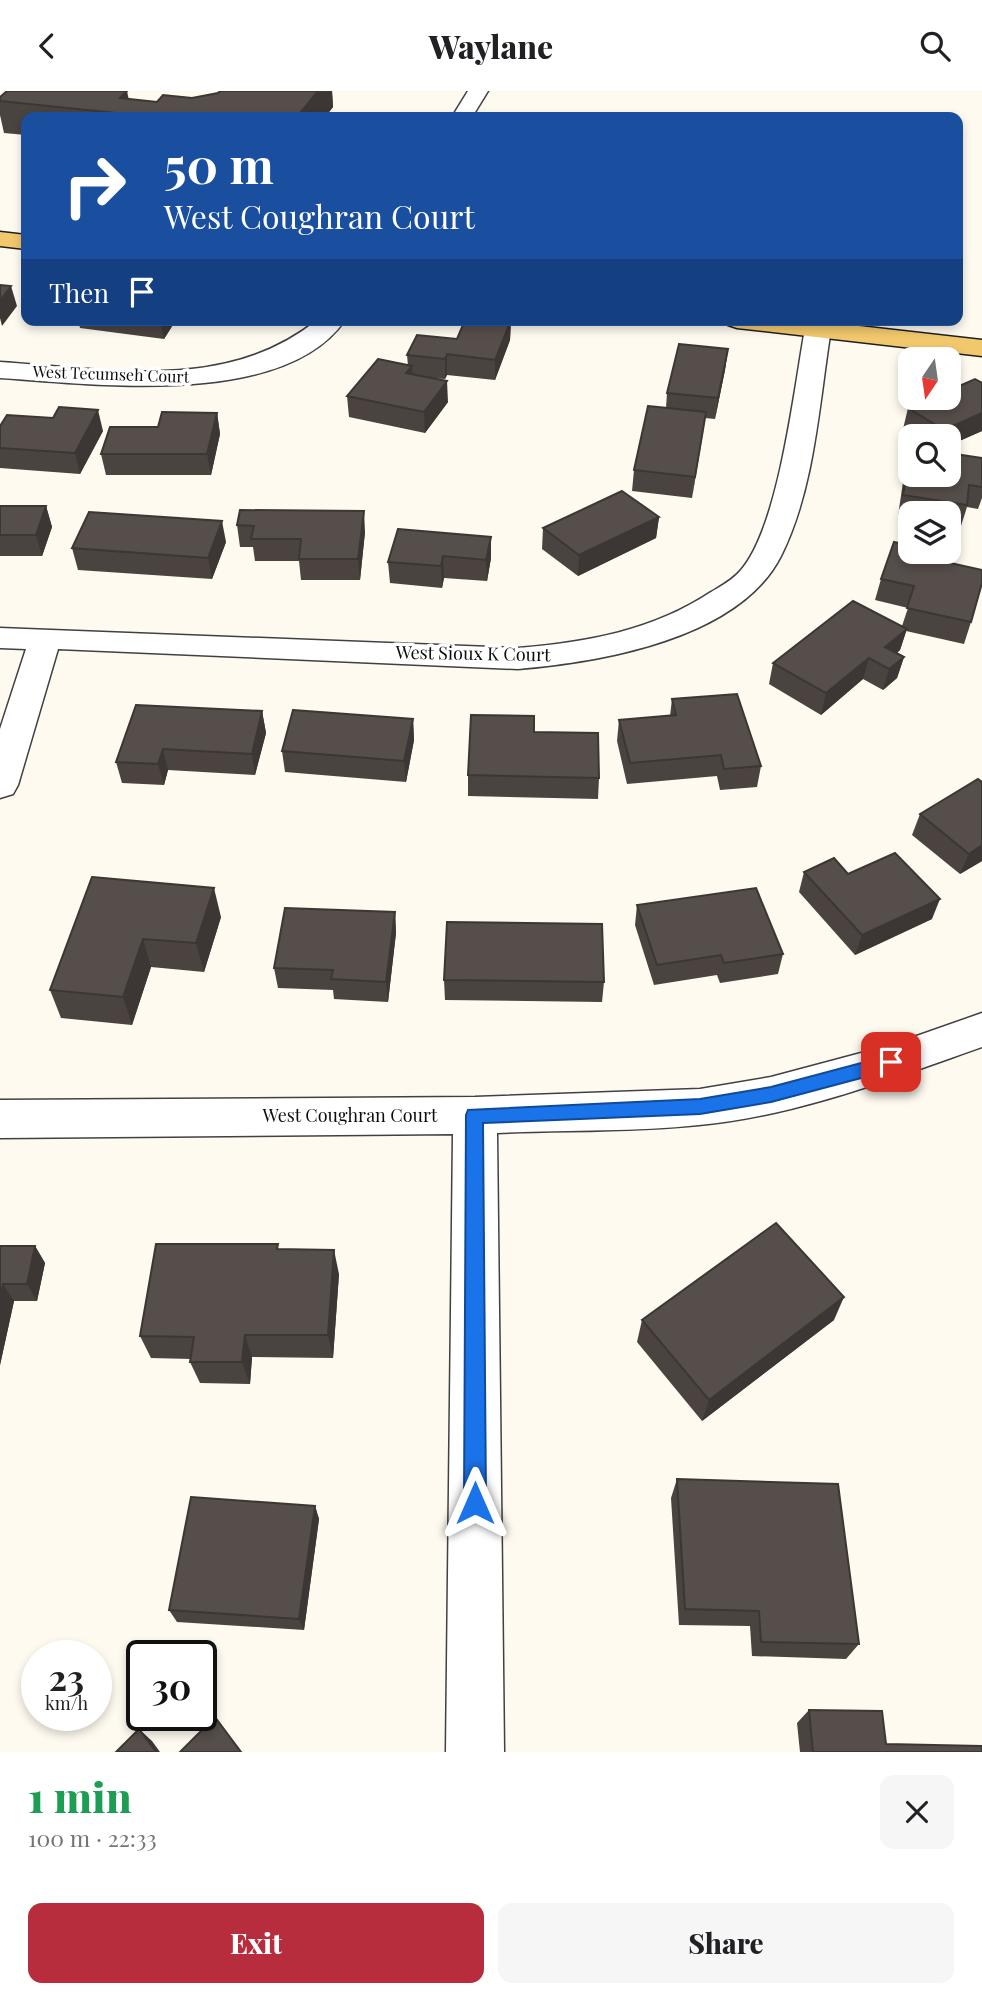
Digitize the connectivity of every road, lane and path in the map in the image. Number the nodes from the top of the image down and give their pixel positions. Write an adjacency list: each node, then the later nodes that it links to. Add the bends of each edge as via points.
1 (478, 91): 2 (street)
2 (466, 112)
3 (0, 239): 4 (main road)
4 (21, 241)
5 (327, 326): 9 (street, West Tecumseh Court, via 278,359 217,375 130,377)
6 (791, 326): 7 (main road)
7 (818, 329): 8 (main road); 11 (street, West Sioux K Court, via 783,512 771,550 752,577 669,629 628,643 528,658)
8 (982, 348)
9 (0, 370)
10 (0, 638): 11 (street, West Sioux K Court)
11 (45, 638): 12 (street)
12 (0, 785)
13 (982, 1030): 14 (street, West Coughran Court, via 891,1062 771,1095 700,1107)
14 (475, 1115): 15 (street, West Coughran Court); 16 (street)
15 (0, 1119)
16 (475, 1752)

